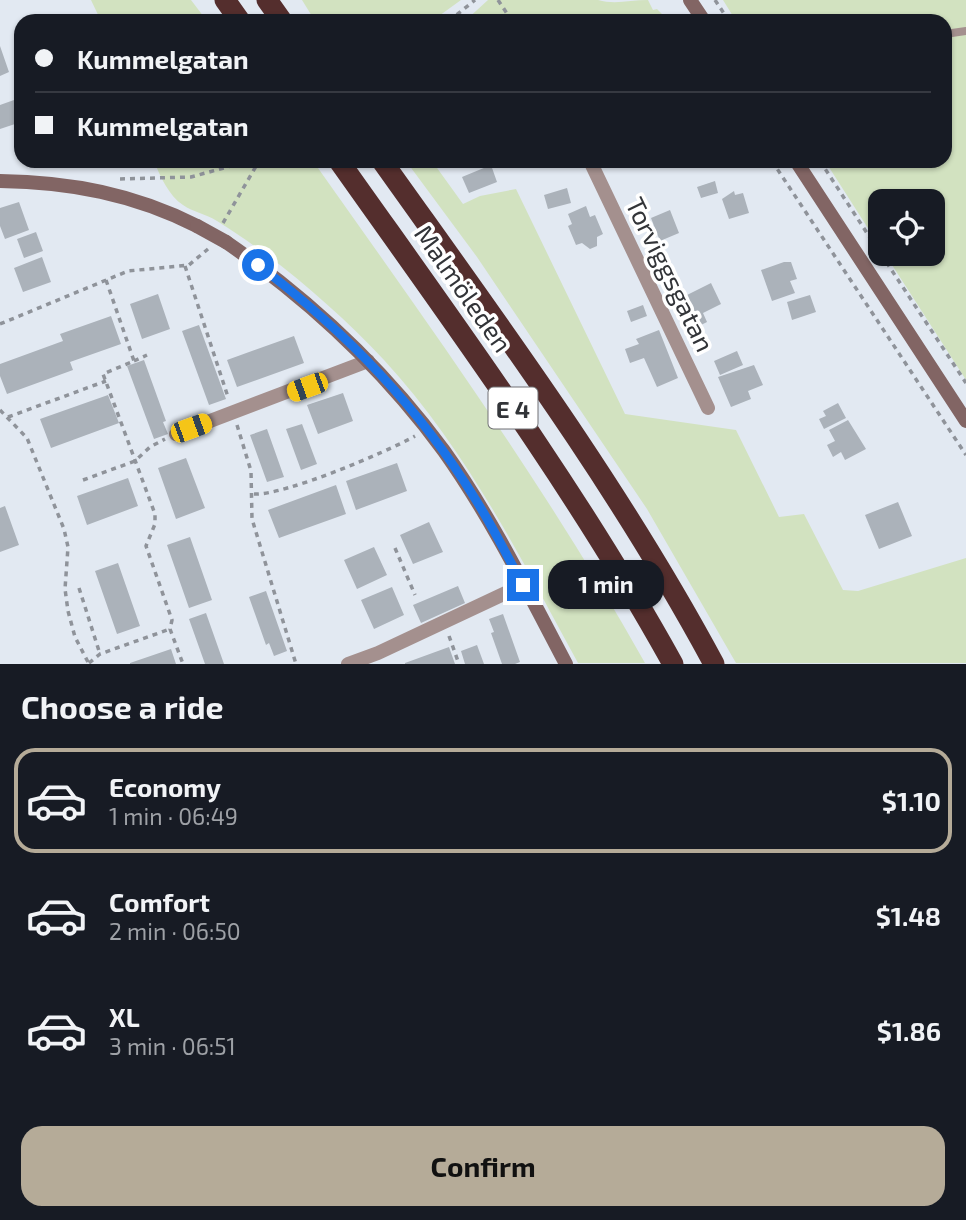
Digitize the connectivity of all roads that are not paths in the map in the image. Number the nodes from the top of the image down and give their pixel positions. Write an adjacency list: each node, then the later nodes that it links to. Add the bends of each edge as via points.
1 (344, 168): 13 (highway, Malmöleden / E 4, via 506,396)
2 (387, 168): 14 (highway, Malmöleden / E 4, via 609,489)
3 (593, 168): 7 (street, Torviggsgatan)
4 (801, 168): 8 (street)
5 (0, 181): 6 (street, bridge, via 84,187 141,201 197,226 226,242 311,306)
6 (368, 361): 9 (street); 10 (street, via 427,429 475,497)
7 (708, 408)
8 (966, 421)
9 (176, 434)
10 (523, 585): 11 (street); 12 (street)
11 (348, 663)
12 (566, 663)
13 (673, 663)
14 (713, 663)

